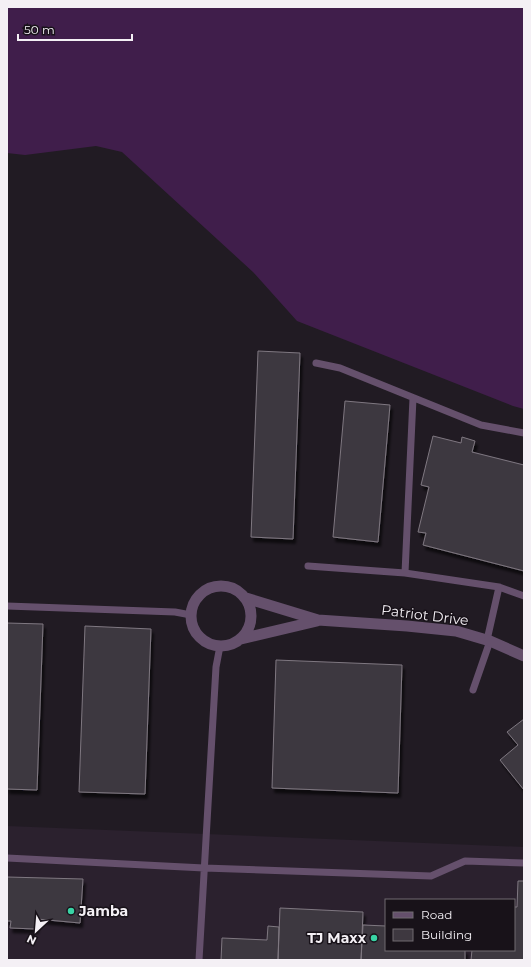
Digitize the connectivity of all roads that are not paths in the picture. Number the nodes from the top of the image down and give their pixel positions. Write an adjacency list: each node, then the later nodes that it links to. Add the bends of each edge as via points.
1 (316, 363): 2 (lane, via 340,368)
2 (413, 398): 3 (lane, via 481,425); 5 (lane)
3 (524, 433)
4 (308, 566): 5 (lane)
5 (405, 573): 6 (lane)
6 (499, 587): 7 (lane); 13 (lane)
7 (524, 596)
8 (246, 598): 10 (street, via 240,591 231,587 212,586 197,597); 11 (street, Patriot Drive); 12 (street, via 250,606 251,619 247,632)
9 (7, 606): 10 (lane, via 175,612)
10 (191, 615): 14 (street, via 196,633 203,640)
11 (318, 620): 12 (street, Patriot Drive); 13 (street, Patriot Drive, via 456,631)
12 (241, 639): 14 (street, via 228,646)
13 (488, 640): 15 (street, Patriot Drive); 16 (lane)
14 (220, 646): 19 (lane, via 216,667)
15 (524, 656)
16 (473, 690)
17 (7, 858): 19 (lane)
18 (524, 863): 19 (lane, via 465,861 431,876)
19 (204, 868): 20 (lane)
20 (199, 960)

